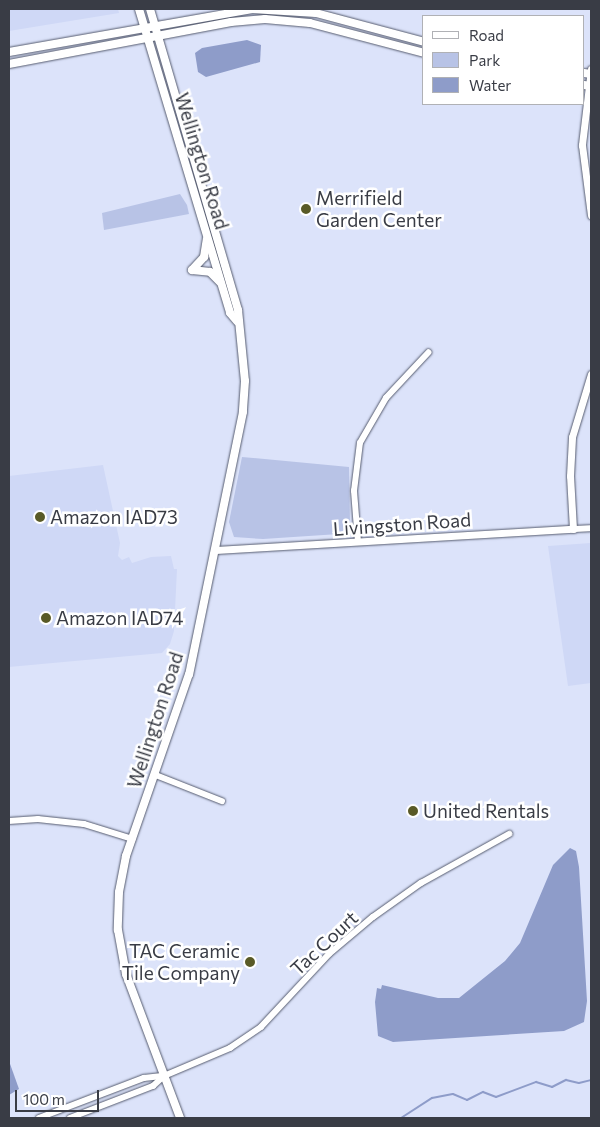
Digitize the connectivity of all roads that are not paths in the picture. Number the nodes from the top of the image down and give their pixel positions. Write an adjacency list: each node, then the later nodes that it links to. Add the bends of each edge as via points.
1 (139, 9): 4 (main road, Wellington Road)
2 (150, 9): 3 (main road, Wellington Road)
3 (154, 25): 4 (main road); 5 (main road, Wellington Road); 6 (main road, via 243,9 281,9 324,14)
4 (144, 27): 7 (main road, Wellington Road); 10 (main road)
5 (158, 36): 7 (main road); 8 (main road, via 231,22 278,19 310,23); 19 (main road, Wellington Road, via 238,310)
6 (402, 36): 8 (main road); 9 (main road)
7 (148, 38): 12 (main road); 17 (main road, Wellington Road)
8 (380, 41): 11 (main road)
9 (422, 41)
10 (9, 52)
11 (422, 52)
12 (9, 64)
13 (591, 69): 14 (street)
14 (591, 74): 15 (street)
15 (588, 86): 16 (street, via 582,145)
16 (591, 215)
17 (207, 234): 18 (main road, Wellington Road); 18 (main road, via 204,257 192,270 210,272)
18 (222, 286): 19 (main road, Wellington Road, via 230,313)
19 (237, 321): 25 (main road, Wellington Road, via 244,359 244,400)
20 (428, 353): 24 (street, via 386,398 360,442 354,484)
21 (591, 374): 23 (street, via 572,437)
22 (591, 528): 23 (street, Livingston Road)
23 (573, 529): 24 (street, Livingston Road)
24 (358, 542): 25 (street, Livingston Road)
25 (214, 550): 26 (main road, Wellington Road, via 190,674)
26 (156, 776): 27 (street); 30 (main road, Wellington Road)
27 (222, 801)
28 (9, 821): 30 (street, via 38,819 84,824)
29 (509, 834): 31 (street, Tac Court, via 421,883 373,918 329,954 271,1018 247,1037 218,1054)
30 (133, 839): 31 (main road, Wellington Road, via 119,892 119,944 132,993)
31 (164, 1076): 32 (street, via 144,1078); 33 (street, via 153,1086); 34 (main road, Wellington Road)
32 (39, 1118)
33 (70, 1118)
34 (180, 1118)

